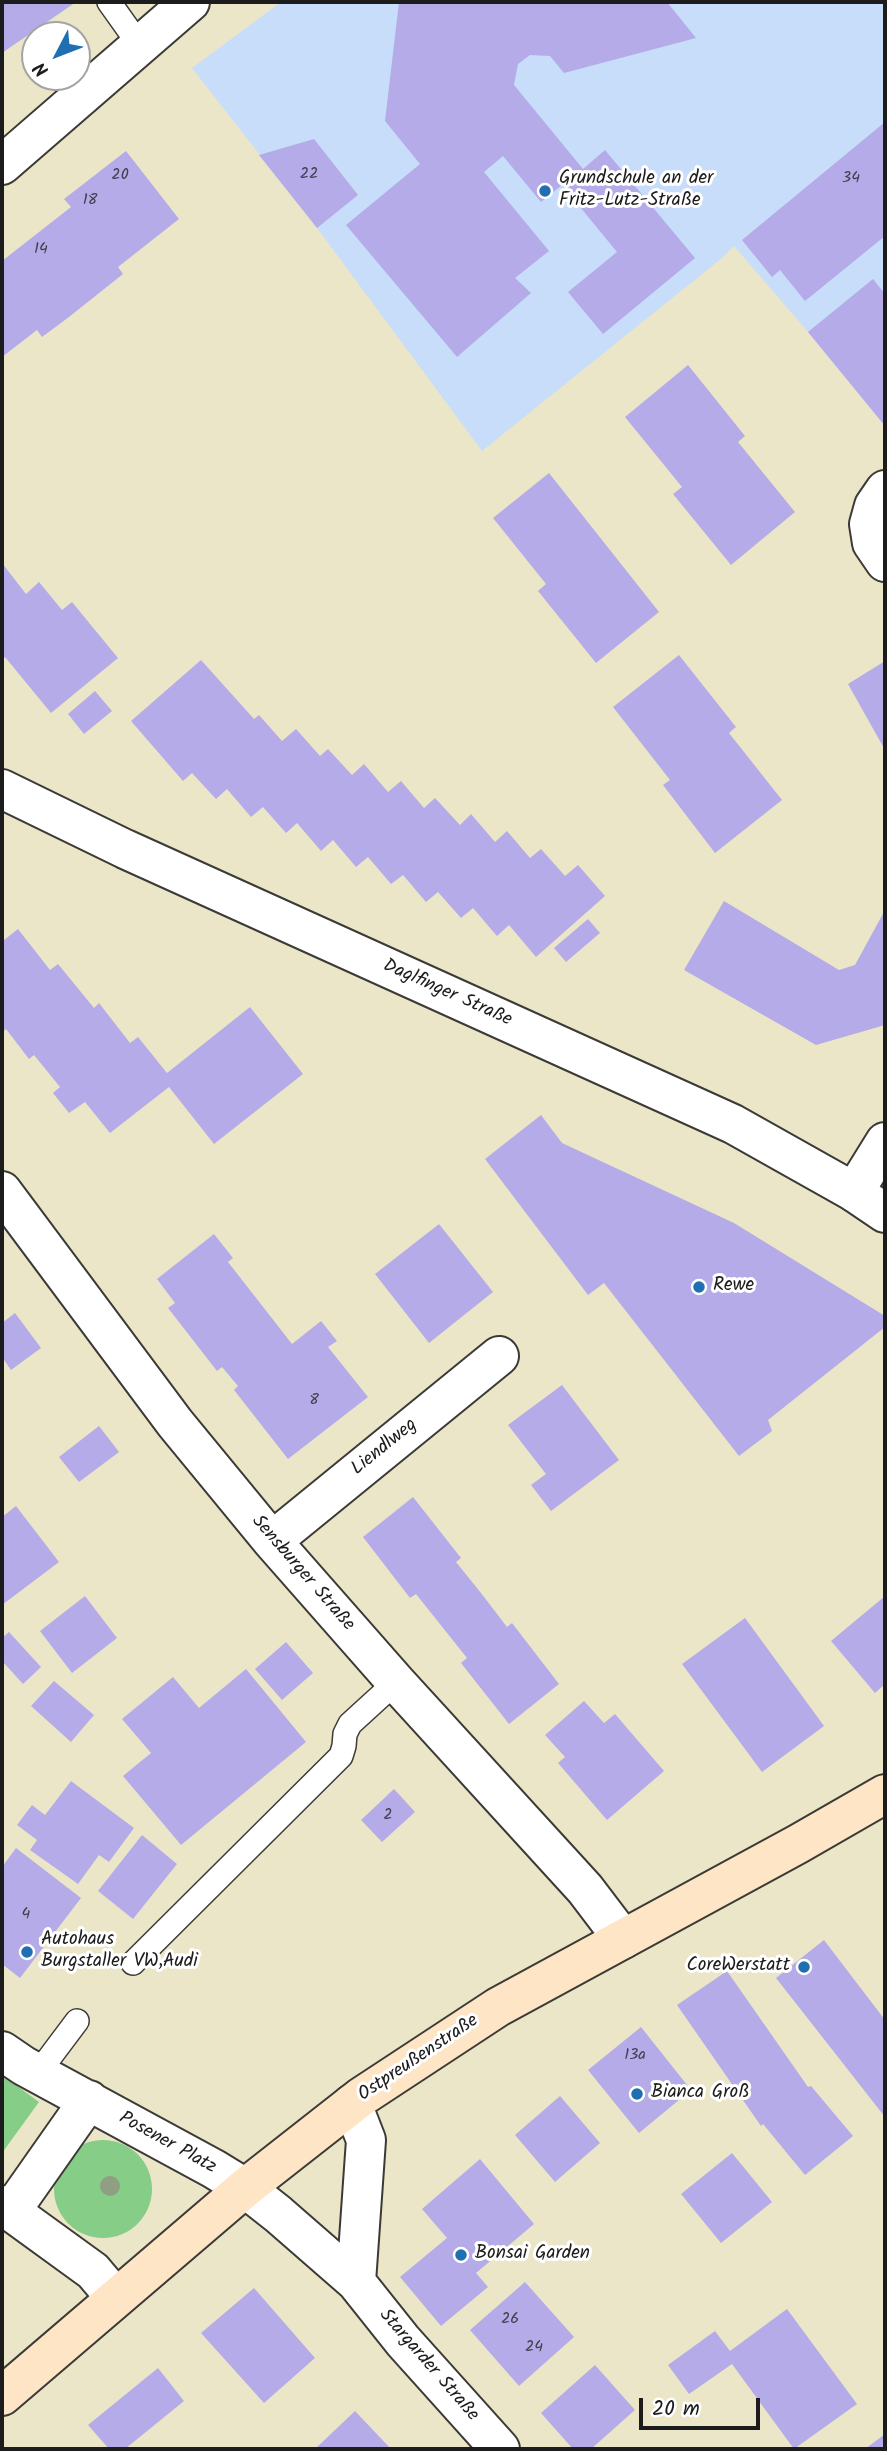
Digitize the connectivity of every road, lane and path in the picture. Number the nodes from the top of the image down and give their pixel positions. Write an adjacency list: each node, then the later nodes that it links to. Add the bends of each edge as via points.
1 (109, 2): 3 (lane)
2 (190, 2): 3 (street)
3 (141, 47): 4 (street)
4 (2, 165)
5 (885, 490): 6 (street, via 869,524 872,543)
6 (885, 562)
7 (2, 789): 10 (street, Daglfinger Straße, via 733,1124)
8 (885, 1142): 10 (street)
9 (2, 1191): 13 (street, Sensburger Straße, via 175,1423)
10 (854, 1192): 11 (street, Daglfinger Straße)
11 (885, 1213)
12 (499, 1356): 13 (street, Liendlweg)
13 (272, 1541): 14 (street, Sensburger Straße)
14 (396, 1682): 16 (street, Sensburger Straße, via 585,1889); 17 (lane, via 350,1724 341,1756)
15 (885, 1794): 16 (main road, Ostpreußenstraße)
16 (623, 1939): 22 (main road, Ostpreußenstraße, via 498,2007)
17 (133, 1963)
18 (78, 2021): 20 (lane)
19 (2, 2051): 20 (street, Posener Platz)
20 (38, 2073): 21 (street, Posener Platz)
21 (89, 2100): 23 (street, Posener Platz); 24 (street)
22 (352, 2104): 23 (main road, Ostpreußenstraße); 25 (street, via 366,2140)
23 (245, 2188): 25 (street, Stargarder Straße); 26 (main road, Ostpreußenstraße)
24 (6, 2208): 26 (street, via 93,2271)
25 (356, 2283): 28 (street, Stargarder Straße)
26 (115, 2297): 27 (main road, Ostpreußenstraße)
27 (2, 2396)
28 (500, 2449)

